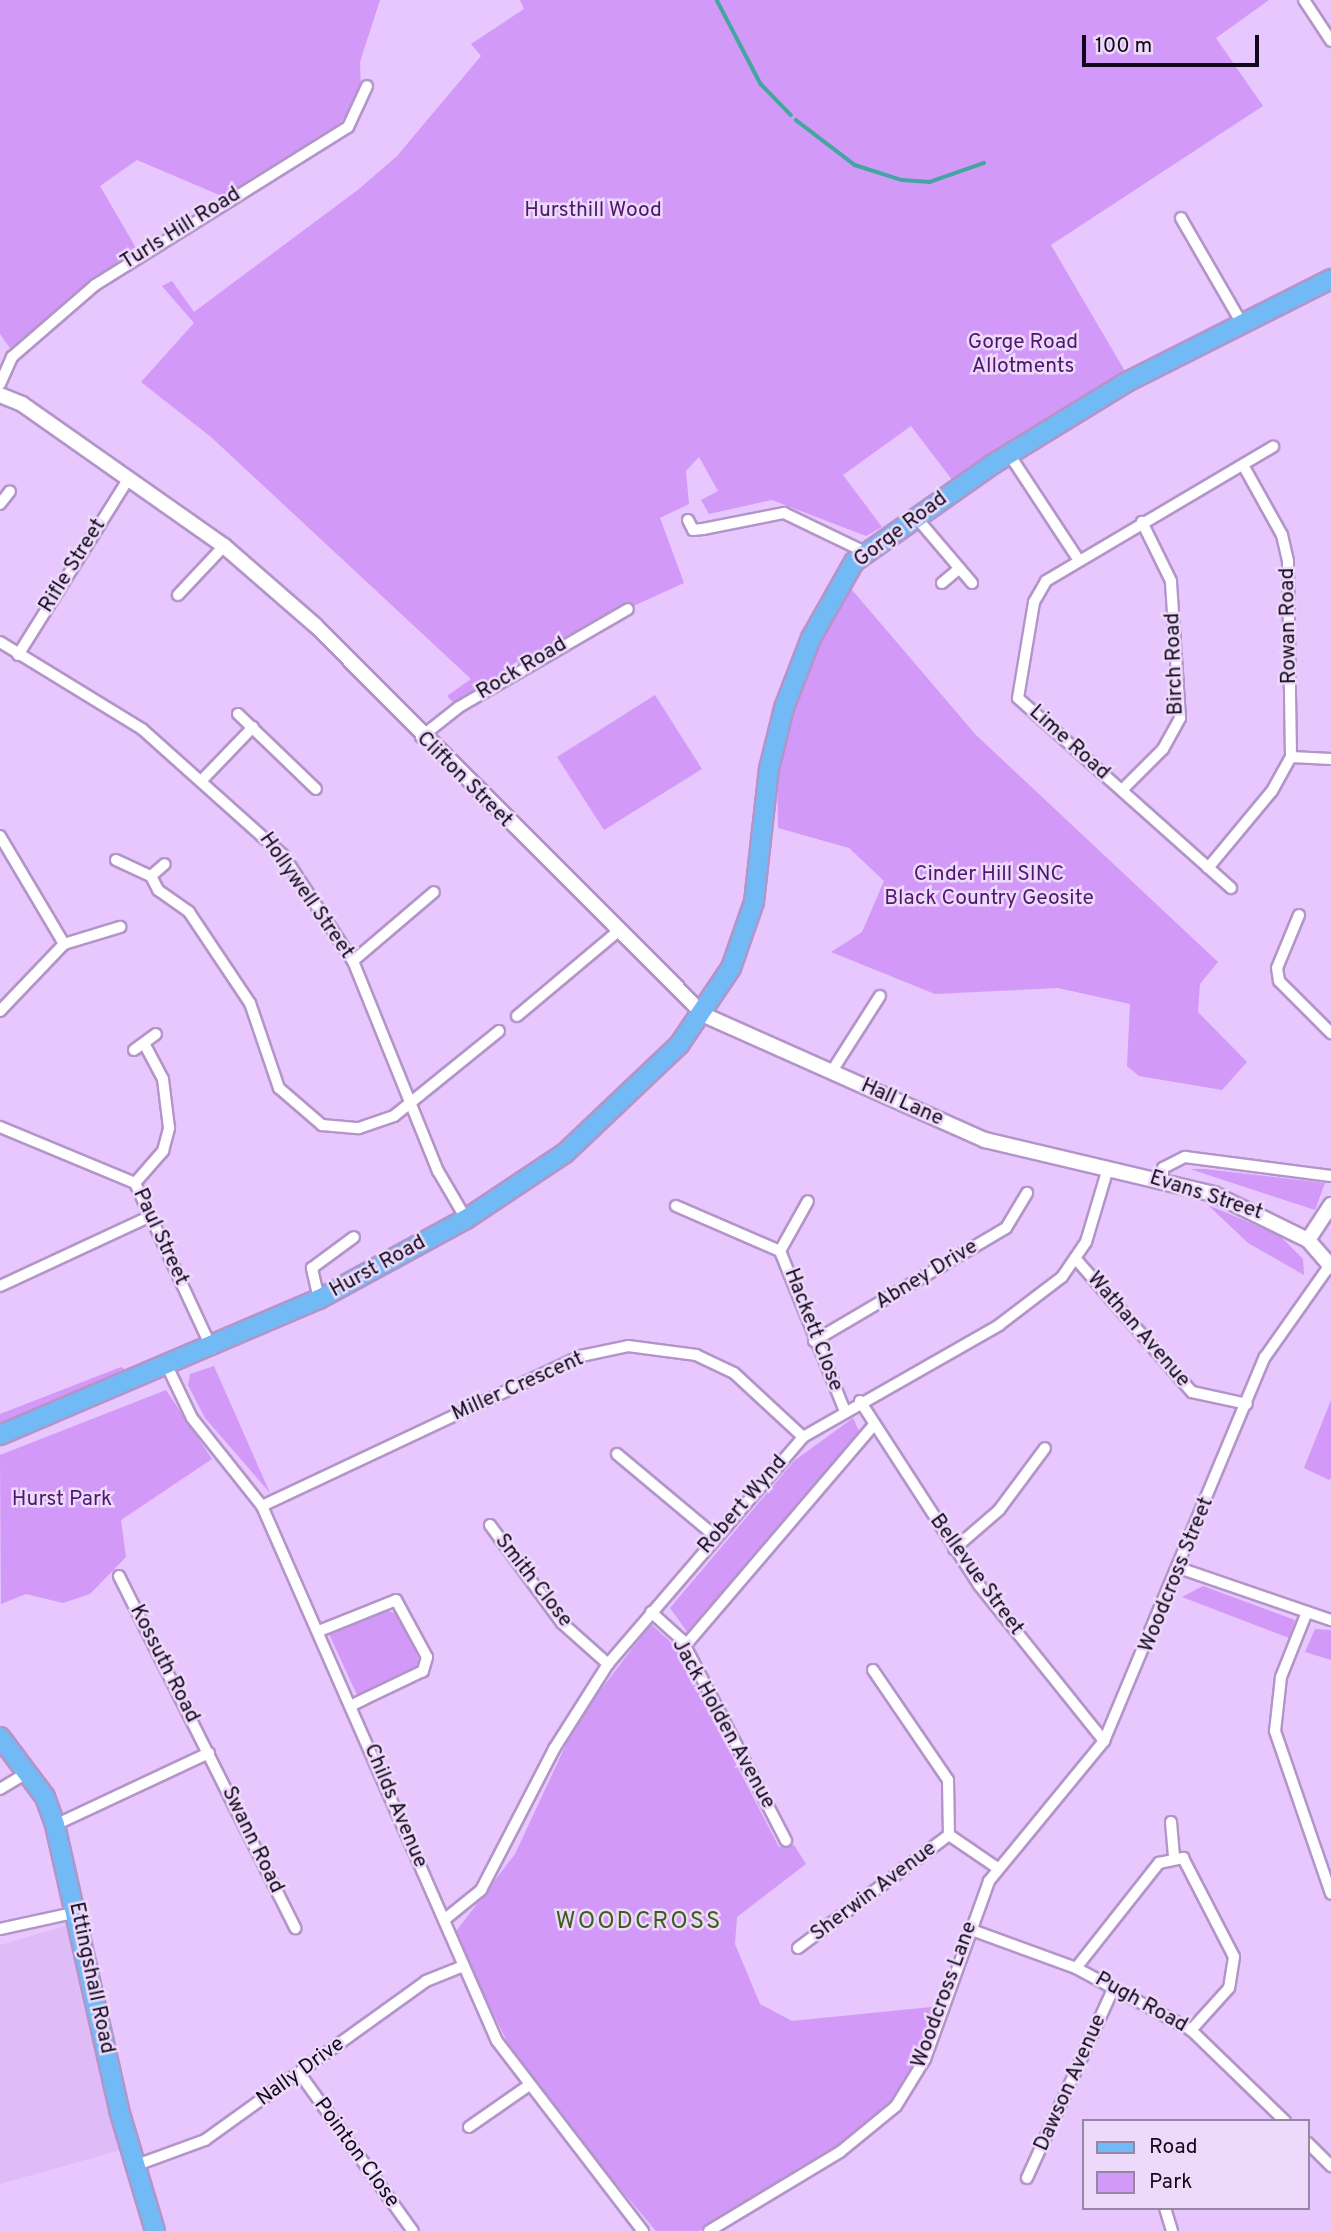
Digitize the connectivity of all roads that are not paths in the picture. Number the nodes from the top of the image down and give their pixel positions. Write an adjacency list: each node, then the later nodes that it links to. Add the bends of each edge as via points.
1 (1304, 0): 2 (street)
2 (1331, 41)
3 (367, 86): 7 (street, Turls Hill Road, via 348,127 95,285 12,357)
4 (1181, 218): 6 (street)
5 (1331, 279): 6 (main road, Gorge Road)
6 (1241, 322): 10 (main road, Gorge Road)
7 (0, 384)
8 (0, 395): 12 (street, Clifton Street)
9 (1273, 447): 11 (street)
10 (1009, 454): 15 (main road, Gorge Road); 20 (street)
11 (1243, 465): 17 (street); 31 (street, Rowan Road, via 1282,535 1288,561)
12 (129, 478): 18 (street, Clifton Street); 27 (street, Rifle Street)
13 (10, 491): 14 (street)
14 (0, 504)
15 (915, 516): 19 (main road, Gorge Road); 21 (street)
16 (688, 520): 19 (street, via 693,530 784,513)
17 (1142, 522): 20 (street); 35 (street, Birch Road, via 1171,581 1180,718 1163,749)
18 (224, 546): 24 (street); 30 (street, Clifton Street, via 315,625)
19 (865, 552): 52 (main road, Gorge Road, via 835,588 784,708 745,939)
20 (1078, 559): 35 (street, Lime Road, via 1038,591 1018,698)
21 (960, 568): 22 (street); 23 (street)
22 (942, 583)
23 (972, 583)
24 (178, 595)
25 (628, 609): 30 (street, Rock Road, via 459,707)
26 (0, 642): 27 (street, Hollywell Street)
27 (18, 655): 33 (street, Hollywell Street, via 142,729)
28 (239, 714): 29 (street)
29 (253, 727): 33 (street); 34 (street)
30 (421, 737): 45 (street, Clifton Street)
31 (1291, 758): 32 (street); 39 (street, via 1272,791)
32 (1331, 759)
33 (203, 779): 47 (street, Hollywell Street, via 283,855)
34 (316, 789)
35 (1122, 790): 39 (street, Lime Road)
36 (0, 836): 46 (street)
37 (116, 860): 40 (street)
38 (166, 864): 40 (street)
39 (1208, 868): 41 (street, Lime Road)
40 (151, 876): 58 (street, via 158,890 188,912 237,984 258,1021 279,1088 305,1116 359,1128)
41 (1231, 888)
42 (434, 892): 47 (street)
43 (1300, 923): 48 (street, via 1277,968)
44 (120, 927): 46 (street)
45 (615, 933): 52 (street, Clifton Street); 53 (street)
46 (64, 944): 51 (street)
47 (353, 961): 58 (street, Hollywell Street)
48 (1279, 981): 49 (street); 55 (street)
49 (1269, 991)
50 (880, 996): 57 (street)
51 (0, 1011)
52 (704, 1015): 57 (street, Hall Lane); 69 (main road, Hurst Road, via 626,1099 565,1153)
53 (517, 1016)
54 (499, 1031): 58 (street)
55 (1331, 1032)
56 (156, 1034): 63 (street, via 139,1047 163,1079 169,1128 156,1163)
57 (832, 1072): 60 (street, Hall Lane, via 985,1140)
58 (411, 1103): 69 (street, Hollywell Street)
59 (0, 1127): 63 (street, Paul Street)
60 (1108, 1168): 62 (street, Evans Street); 73 (street, Robert Wynd)
61 (1331, 1176): 62 (street, via 1185,1157 1163,1168)
62 (1163, 1179): 71 (street, Evans Street, via 1269,1217)
63 (135, 1183): 68 (street, Paul Street)
64 (1027, 1193): 77 (street, Abney Drive, via 1006,1227)
65 (808, 1201): 72 (street, Hackett Close)
66 (1331, 1205): 71 (street)
67 (676, 1206): 72 (street, Hackett Close)
68 (151, 1216): 75 (street); 78 (street, Paul Street)
69 (466, 1219): 76 (main road, Hurst Road)
70 (354, 1237): 76 (street, via 312,1268)
71 (1308, 1240): 74 (street, Evans Street)
72 (780, 1251): 77 (street, Hackett Close)
73 (1075, 1258): 80 (street, Robert Wynd, via 1062,1277 999,1325); 81 (street, Wathan Avenue, via 1192,1392)
74 (1330, 1266): 81 (street, Woodcross Street, via 1265,1357)
75 (0, 1286)
76 (319, 1299): 78 (main road, Hurst Road)
77 (814, 1341): 82 (street, Hackett Close)
78 (212, 1349): 79 (main road, Hurst Road)
79 (168, 1368): 84 (main road, Hurst Road); 88 (street, Childs Avenue, via 192,1418)
80 (860, 1401): 82 (street, Robert Wynd); 83 (street, Bellevue Street)
81 (1247, 1404): 92 (street, Woodcross Street)
82 (844, 1409): 85 (street, Robert Wynd)
83 (872, 1427): 91 (street, Bellevue Street); 98 (street)
84 (0, 1435)
85 (803, 1437): 88 (street, Miller Crescent, via 734,1373 696,1355 628,1346 581,1356); 90 (street, Robert Wynd)
86 (1045, 1448): 91 (street, via 999,1510)
87 (617, 1454): 90 (street)
88 (262, 1506): 97 (street, Childs Avenue)
89 (490, 1525): 99 (street, Smith Close, via 562,1623)
90 (715, 1536): 94 (street, Robert Wynd)
91 (954, 1549): 103 (street, Bellevue Street)
92 (1179, 1568): 95 (street); 103 (street, Woodcross Street)
93 (119, 1576): 104 (street, Kossuth Road)
94 (651, 1612): 98 (street, Jack Holden Avenue); 99 (street, Robert Wynd)
95 (1307, 1612): 96 (street); 113 (street, via 1281,1677 1275,1731)
96 (1331, 1620)
97 (319, 1631): 101 (street, Childs Avenue); 101 (street, via 396,1600 426,1657 423,1671)
98 (685, 1646): 110 (street, Jack Holden Avenue)
99 (608, 1664): 115 (street, Robert Wynd, via 554,1749 481,1890)
100 (873, 1670): 109 (street, via 948,1780)
101 (352, 1705): 115 (street, Childs Avenue)
102 (0, 1737): 105 (main road, Ettingshall Road)
103 (1104, 1741): 112 (street, Woodcross Street)
104 (209, 1753): 108 (street); 117 (street, Swann Road)
105 (29, 1772): 106 (street); 108 (main road, Ettingshall Road)
106 (0, 1789)
107 (1171, 1822): 111 (street)
108 (55, 1825): 114 (main road, Ettingshall Road)
109 (949, 1835): 112 (street); 119 (street, Sherwin Avenue)
110 (786, 1841)
111 (1174, 1857): 121 (street, via 1146,1877); 123 (street, via 1186,1861 1234,1957 1229,1988)
112 (996, 1867): 118 (street, Woodcross Lane)
113 (1331, 1894)
114 (77, 1912): 116 (street); 129 (main road, Ettingshall Road)
115 (444, 1920): 120 (street, Childs Avenue)
116 (0, 1928)
117 (295, 1928)
118 (969, 1929): 121 (street, Pugh Road); 133 (street, Woodcross Lane, via 925,2059 896,2106 840,2152)
119 (798, 1948)
120 (461, 1967): 124 (street, Nally Drive, via 426,1981); 125 (street, Childs Avenue, via 497,2041)
121 (1076, 1968): 122 (street, Pugh Road)
122 (1114, 1987): 123 (street, Pugh Road); 131 (street, Dawson Avenue)
123 (1191, 2030): 126 (street, Pugh Road)
124 (300, 2074): 129 (street, Nally Drive, via 205,2140); 135 (street, Pointon Close)
125 (528, 2086): 127 (street); 136 (street, Childs Avenue)
126 (1283, 2119)
127 (469, 2127)
128 (1310, 2145): 130 (street)
129 (134, 2166): 134 (main road, Ettingshall Road)
130 (1331, 2166)
131 (1027, 2178)
132 (1166, 2210): 138 (street)
133 (725, 2227): 137 (street, Woodcross Lane)
134 (155, 2231)
135 (413, 2231)
136 (643, 2231)
137 (709, 2231)
138 (1172, 2231)

